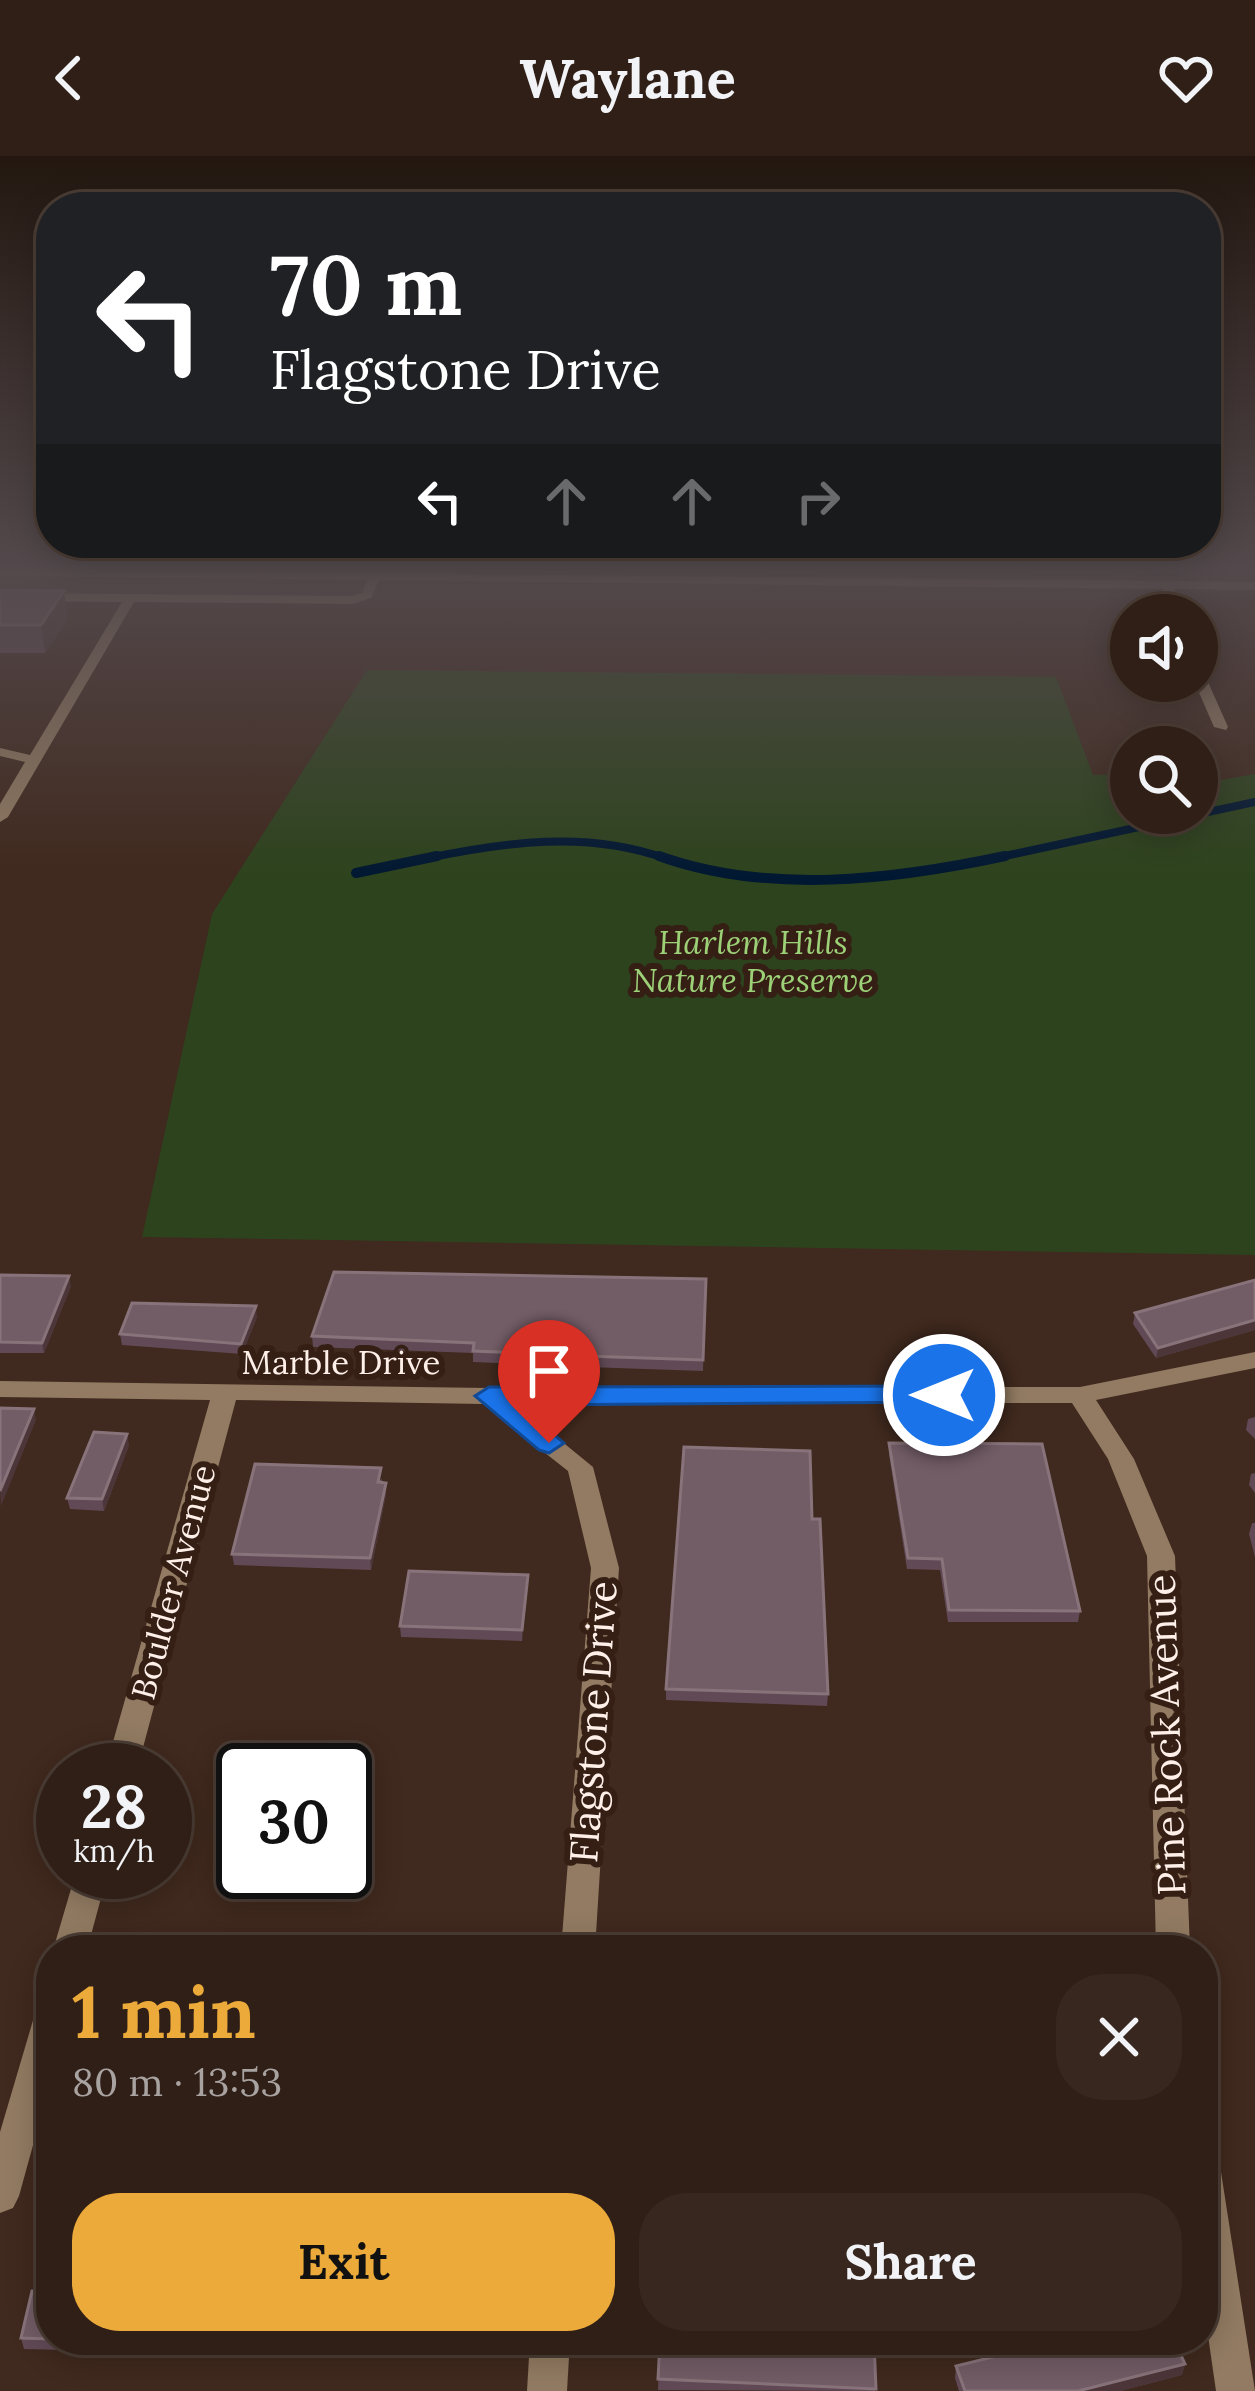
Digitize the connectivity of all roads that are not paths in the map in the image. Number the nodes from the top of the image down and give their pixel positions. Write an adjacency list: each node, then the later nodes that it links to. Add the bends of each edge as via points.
1 (88, 669): 5 (lane)
2 (1210, 702): 3 (lane)
3 (1221, 727)
4 (0, 752): 5 (lane)
5 (34, 760): 6 (lane)
6 (0, 818)
7 (1255, 1360): 10 (street, Marble Drive)
8 (0, 1389): 9 (street, Marble Drive)
9 (225, 1394): 11 (street, Marble Drive); 12 (street, Boulder Avenue)
10 (1080, 1395): 11 (street, Marble Drive); 16 (street, Pine Rock Avenue, via 1121,1460 1161,1556)
11 (489, 1396): 15 (street, Flagstone Drive, via 580,1467 605,1568)
12 (128, 1743)
13 (84, 1899): 14 (street)
14 (74, 1935)
15 (579, 1935)
16 (1173, 1935)
17 (36, 2070): 18 (street)
18 (0, 2196)
19 (1218, 2272): 22 (street)
20 (549, 2355): 21 (street)
21 (547, 2391)
22 (1236, 2391)

